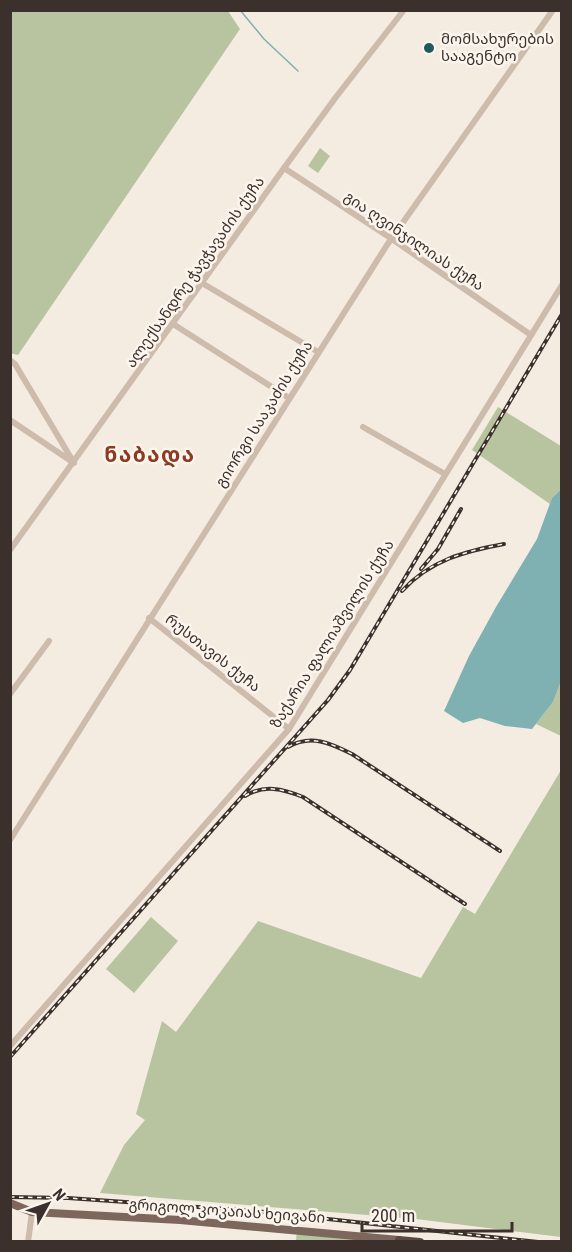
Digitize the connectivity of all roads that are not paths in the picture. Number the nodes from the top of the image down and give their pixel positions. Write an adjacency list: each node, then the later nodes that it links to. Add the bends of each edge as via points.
1 (404, 10): 3 (street, ალექსანდრე ჭავჭავაძის ქუჩა)
2 (553, 10): 4 (street, გიორგი სააკაძის ქუჩა)
3 (284, 168): 4 (street, გია ღვინჯილიას ქუჩა); 5 (street, ალექსანდრე ჭავჭავაძის ქუჩა)
4 (392, 239): 8 (street, გია ღვინჯილიას ქუჩა); 9 (street, გიორგი სააკაძის ქუჩა)
5 (202, 283): 7 (street, ალექსანდრე ჭავჭავაძის ქუჩა); 9 (street)
6 (561, 285): 8 (street, ზაქარია ფალიაშვილის ქუჩა)
7 (173, 324): 11 (street); 14 (street, ალექსანდრე ჭავჭავაძის ქუჩა)
8 (531, 335): 15 (street, ზაქარია ფალიაშვილის ქუჩა)
9 (318, 352): 11 (street, გიორგი სააკაძის ქუჩა)
10 (10, 360): 14 (street)
11 (289, 398): 17 (street, გიორგი სააკაძის ქუჩა)
12 (10, 420): 14 (street)
13 (363, 427): 15 (street)
14 (74, 463): 16 (street, ალექსანდრე ჭავჭავაძის ქუჩა)
15 (445, 474): 20 (street, ზაქარია ფალიაშვილის ქუჩა)
16 (10, 550)
17 (149, 618): 20 (street, რუსთავის ქუჩა); 22 (street, გიორგი სააკაძის ქუჩა)
18 (49, 641): 19 (street)
19 (10, 694)
20 (289, 729): 24 (street, ზაქარია ფალიაშვილის ქუჩა)
21 (10, 825): 22 (street)
22 (17, 831): 23 (street, გიორგი სააკაძის ქუჩა)
23 (10, 840)
24 (10, 1047)
25 (10, 1203): 26 (main road, გრიგოლ კოკაიას ხეივანი)
26 (32, 1212): 27 (main road, გრიგოლ კოკაიას ხეივანი); 29 (street)
27 (351, 1234): 28 (main road, გრიგოლ კოკაიას ხეივანი); 30 (main road)
28 (399, 1241): 31 (highway, გრიგოლ კოკაიას ხეივანი)
29 (28, 1242)
30 (363, 1242)
31 (420, 1242)

